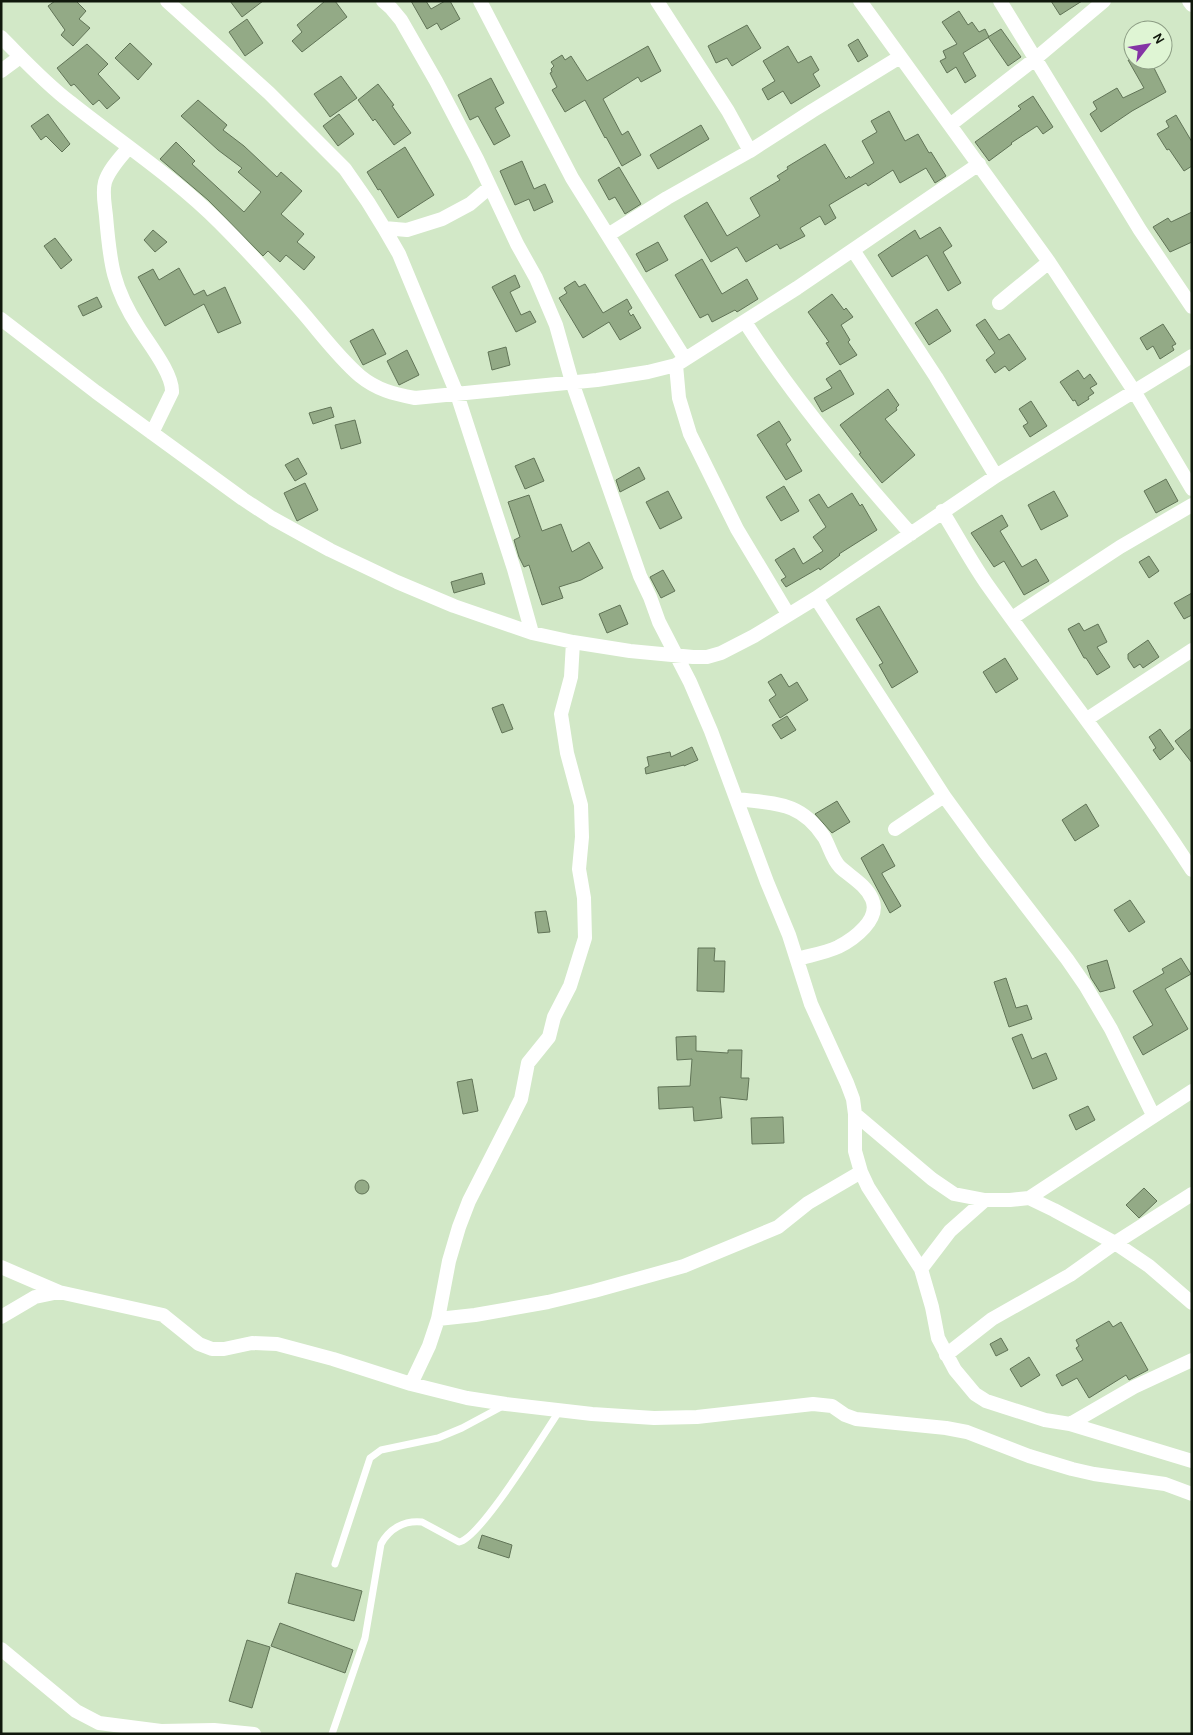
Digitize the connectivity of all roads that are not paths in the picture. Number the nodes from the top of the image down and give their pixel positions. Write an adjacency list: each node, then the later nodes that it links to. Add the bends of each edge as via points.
1 (167, 1): 20 (street, via 269,93 345,169)
2 (383, 1): 19 (street, via 401,20)
3 (480, 1): 21 (street, via 572,178)
4 (657, 1): 17 (street)
5 (860, 1): 12 (street)
6 (1000, 1): 13 (street)
7 (1104, 1): 13 (street)
8 (1189, 1): 9 (street)
9 (1192, 5)
10 (1, 37): 11 (street)
11 (20, 57): 14 (street); 16 (street)
12 (900, 57): 15 (street); 17 (street)
13 (1035, 60): 15 (street); 25 (street)
14 (1, 71)
15 (950, 125): 18 (street)
16 (129, 148): 32 (street, via 155,165 219,222 360,376 376,388 415,398); 33 (street, via 108,175 104,192 111,267 118,292 172,386)
17 (750, 151): 21 (street)
18 (979, 164): 22 (street); 23 (street)
19 (490, 187): 20 (street, via 470,204 442,220 408,230); 30 (street, via 556,324)
20 (384, 228): 32 (street, via 399,254)
21 (608, 235): 29 (street)
22 (853, 250): 27 (street); 34 (street)
23 (1049, 262): 24 (street); 31 (street)
24 (999, 303)
25 (1192, 308)
26 (1, 318): 33 (street)
27 (745, 322): 29 (street); 38 (street, via 799,399)
28 (1192, 356): 31 (street)
29 (680, 362): 30 (street, via 639,373); 40 (street, via 679,398 690,434 737,529)
30 (572, 382): 32 (street); 45 (street, via 640,576)
31 (1134, 391): 34 (street); 35 (street)
32 (457, 394): 42 (street)
33 (152, 433): 42 (street, via 250,504 303,537 415,590)
34 (996, 476): 37 (street)
35 (1192, 489)
36 (1192, 504): 41 (street)
37 (942, 511): 38 (street); 41 (street, via 985,582)
38 (911, 534): 39 (street)
39 (816, 598): 40 (street); 47 (street)
40 (788, 614): 45 (street, via 721,653 707,657)
41 (1012, 618): 46 (street)
42 (532, 632): 43 (street)
43 (573, 642): 45 (street); 65 (street, via 571,677 561,714 566,753 581,805 579,869 585,938 549,1037 528,1063 521,1099 465,1210 447,1268)
44 (1192, 650): 46 (street)
45 (676, 657): 48 (street, via 690,682)
46 (1086, 719): 50 (street)
47 (944, 796): 49 (street); 54 (street, via 1085,985 1111,1029)
48 (737, 799): 51 (street); 51 (street, via 788,805 801,813 822,834 840,867 862,885 874,902 873,917 849,940 838,947)
49 (895, 829)
50 (1192, 870)
51 (798, 959): 53 (street, via 817,1018 853,1099)
52 (1192, 1091): 54 (street)
53 (855, 1114): 55 (street, via 855,1151); 58 (street, via 954,1194)
54 (1153, 1116): 57 (street)
55 (861, 1172): 61 (street); 65 (street, via 808,1203 778,1227 684,1266 548,1302)
56 (1192, 1194): 59 (street)
57 (1029, 1198): 58 (street); 59 (street)
58 (985, 1200): 61 (street, via 950,1230)
59 (1115, 1244): 63 (street, via 1149,1266); 66 (street, via 1064,1279 992,1319)
60 (1, 1267): 62 (street)
61 (921, 1269): 66 (street, via 938,1338)
62 (59, 1292): 64 (street, via 35,1297); 68 (street, via 163,1315 199,1344 212,1349 252,1343 277,1344)
63 (1192, 1303)
64 (1, 1317)
65 (438, 1319): 68 (street)
66 (946, 1355): 71 (street, via 965,1384 986,1401)
67 (1192, 1360): 71 (street, via 1134,1387)
68 (411, 1384): 69 (street)
69 (506, 1404): 70 (street); 74 (lane, via 438,1438 374,1453 363,1474)
70 (560, 1410): 73 (street, via 662,1418 821,1404 866,1422 967,1432 1072,1469 1165,1484); 77 (lane, via 494,1508 463,1541 459,1542 422,1522 409,1522 391,1530 384,1538 365,1638)
71 (1070, 1424): 72 (street)
72 (1192, 1461)
73 (1192, 1494)
74 (335, 1564)
75 (1, 1649): 76 (street, via 76,1711 100,1723 160,1731 214,1730)
76 (254, 1734)
77 (332, 1734)

